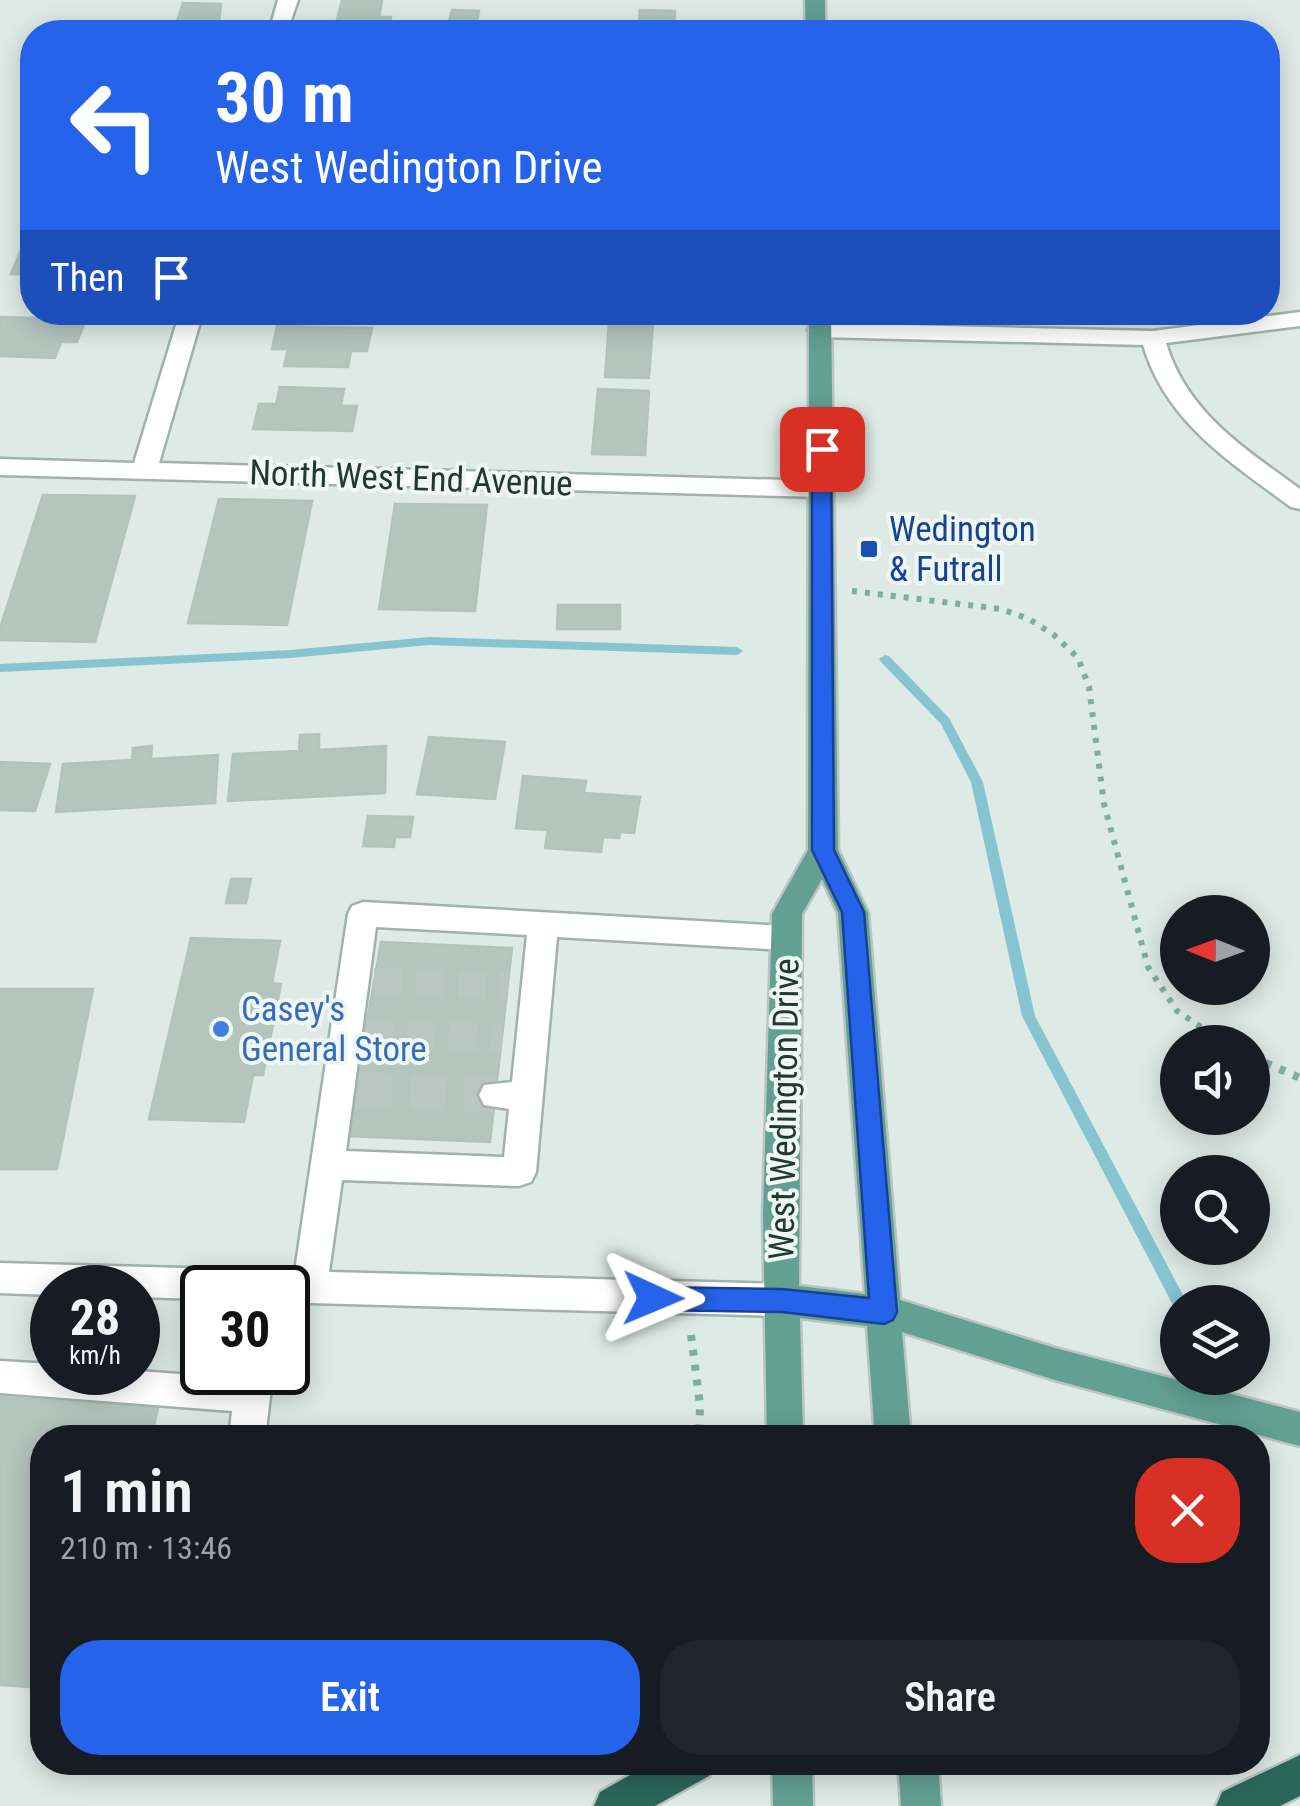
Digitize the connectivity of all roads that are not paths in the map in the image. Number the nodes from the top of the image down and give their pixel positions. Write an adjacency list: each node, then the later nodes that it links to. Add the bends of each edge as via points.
1 (188, 325): 7 (street)
2 (820, 325): 8 (main road, West Wedington Drive)
3 (899, 325): 5 (street)
4 (1254, 325): 5 (street)
5 (1154, 338): 9 (street, via 1159,369 1180,404)
6 (0, 467): 7 (street, North West End Avenue)
7 (144, 471): 8 (street, North West End Avenue)
8 (822, 489): 10 (main road, West Wedington Drive)
9 (1300, 501)
10 (823, 850): 12 (main road, West Wedington Drive, via 787,914); 18 (main road, West Wedington Drive, via 853,912)
11 (543, 924): 12 (street); 13 (street, via 363,914 364,982); 13 (street, via 522,986 511,1096 519,1172)
12 (786, 938): 17 (main road, West Wedington Drive)
13 (328, 1166): 16 (street)
14 (0, 1278): 15 (street)
15 (180, 1284)
16 (310, 1288): 17 (street)
17 (782, 1300): 18 (main road); 23 (main road, West Wedington Drive)
18 (884, 1312): 24 (main road, West Wedington Drive); 25 (main road)
19 (0, 1377): 20 (street)
20 (180, 1382)
21 (252, 1395): 22 (street)
22 (248, 1425)
23 (785, 1425)
24 (892, 1425)
25 (1300, 1430)
26 (1300, 1774): 33 (highway)
27 (671, 1775): 30 (highway)
28 (792, 1775): 31 (main road)
29 (919, 1775): 32 (main road)
30 (614, 1806)
31 (793, 1806)
32 (921, 1806)
33 (1236, 1806)

